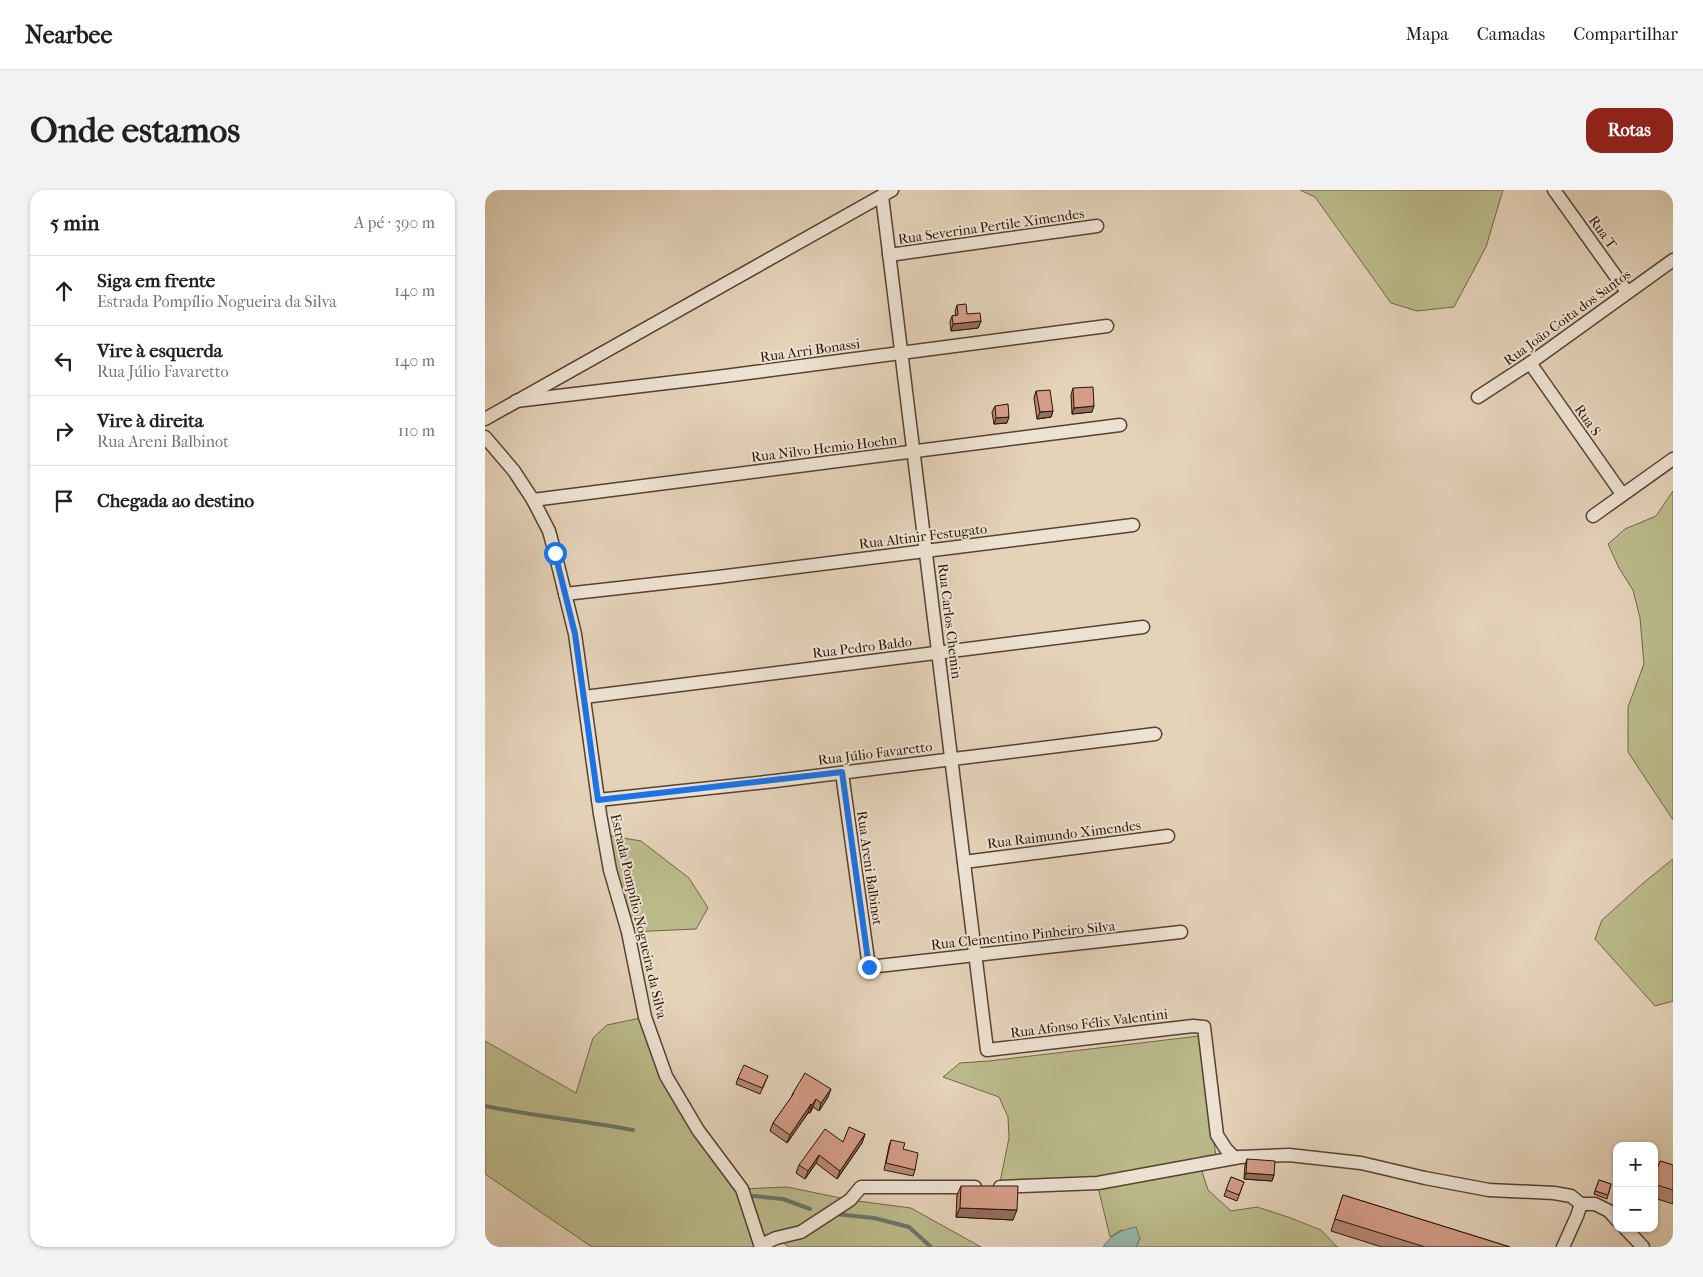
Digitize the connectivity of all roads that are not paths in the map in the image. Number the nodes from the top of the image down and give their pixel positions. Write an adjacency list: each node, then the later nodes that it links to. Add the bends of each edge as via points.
1 (1554, 190): 6 (street, Rua T)
2 (887, 193): 4 (street, Rua Carlos Chemin); 11 (street)
3 (1097, 226): 4 (street, Rua Severina Pertile Ximendes)
4 (889, 255): 8 (street, Rua Carlos Chemin)
5 (1673, 260): 6 (street, Rua João Coita dos Santos)
6 (1627, 292): 9 (street, Rua João Coita dos Santos)
7 (1107, 326): 8 (street, Rua Arri Bonassi)
8 (901, 353): 11 (street, Rua Arri Bonassi); 15 (street, Rua Carlos Chemin)
9 (1530, 363): 10 (street, Rua João Coita dos Santos); 17 (street, Rua S)
10 (1478, 398)
11 (516, 401): 12 (street)
12 (485, 419)
13 (1119, 425): 15 (street, Rua Nilvo Hemio Hoehn)
14 (485, 437): 18 (street, Estrada Pompílio Nogueira da Silva)
15 (913, 451): 18 (street, Rua Nilvo Hemio Hoehn); 21 (street, Rua Carlos Chemin)
16 (1673, 458): 17 (street)
17 (1622, 494): 19 (street)
18 (533, 500): 22 (street, Estrada Pompílio Nogueira da Silva, via 549,531)
19 (1593, 516)
20 (1133, 525): 21 (street, Rua Altinir Festugato)
21 (926, 551): 22 (street, Rua Altinir Festugato); 24 (street, Rua Carlos Chemin)
22 (565, 594): 25 (street, Estrada Pompílio Nogueira da Silva, via 575,634)
23 (1143, 627): 24 (street, Rua Pedro Baldo)
24 (938, 652): 25 (street, Rua Pedro Baldo); 27 (street, Rua Carlos Chemin)
25 (584, 697): 29 (street, Estrada Pompílio Nogueira da Silva)
26 (1155, 734): 27 (street, Rua Júlio Favaretto)
27 (951, 759): 28 (street, Rua Júlio Favaretto); 31 (street, Rua Carlos Chemin)
28 (842, 772): 29 (street, Rua Júlio Favaretto); 34 (street, Rua Areni Balbinot)
29 (598, 800): 40 (street, Estrada Pompílio Nogueira da Silva, via 645,1017 666,1076 698,1130 742,1189)
30 (1168, 836): 31 (street, Rua Raimundo Ximendes)
31 (964, 862): 33 (street, Rua Carlos Chemin)
32 (1181, 932): 33 (street, Rua Clementino Pinheiro Silva)
33 (976, 955): 34 (street, Rua Clementino Pinheiro Silva); 35 (street, Rua Carlos Chemin)
34 (869, 967)
35 (987, 1050): 36 (street, Rua Afonso Félix Valentini, via 1204,1027 1217,1135)
36 (1235, 1158): 37 (street, via 1289,1155 1361,1163 1489,1190 1571,1196); 40 (street, via 1098,1183 1012,1187 861,1187 850,1200 801,1232)
37 (1581, 1204): 38 (street, via 1595,1204); 41 (street)
38 (1613, 1216)
39 (1629, 1232): 42 (street)
40 (761, 1246)
41 (1563, 1247)
42 (1643, 1247)

